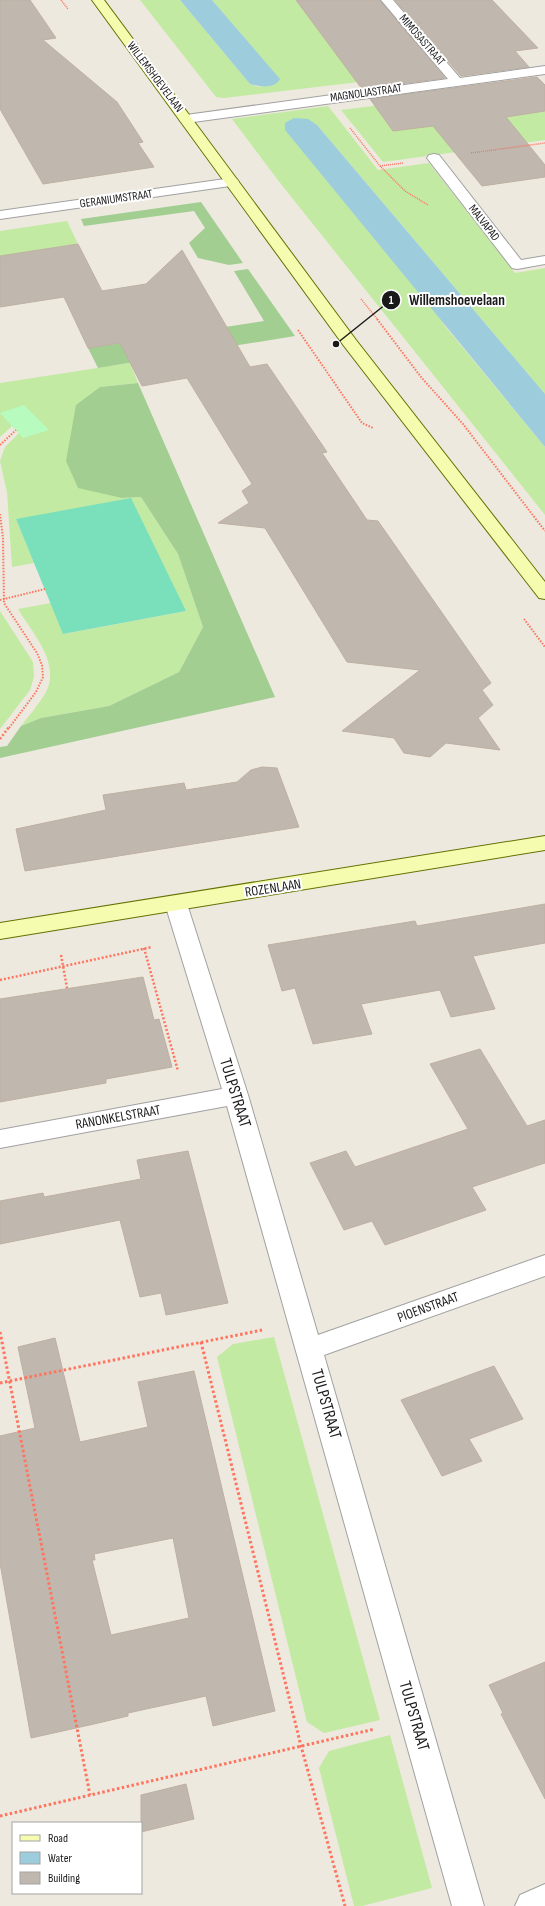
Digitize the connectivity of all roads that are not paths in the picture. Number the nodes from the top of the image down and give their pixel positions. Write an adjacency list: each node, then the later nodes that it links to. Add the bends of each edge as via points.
1 (98, 0): 5 (street, WILLEMSHOEVELAAN)
2 (387, 0): 4 (street, MIMOSASTRAAT)
3 (545, 70): 4 (street, MAGNOLIASTRAAT)
4 (456, 81): 5 (street, MAGNOLIASTRAAT)
5 (186, 119): 7 (street, WILLEMSHOEVELAAN)
6 (434, 158): 9 (street, MALVAPAD, via 517,265)
7 (232, 182): 8 (street, GERANIUMSTRAAT); 10 (street, WILLEMSHOEVELAAN, via 350,343)
8 (0, 215)
9 (545, 260)
10 (545, 594)
11 (545, 843): 12 (street, ROZENLAAN)
12 (176, 904): 13 (street, ROZENLAAN); 14 (street, TULPSTRAAT)
13 (0, 931)
14 (236, 1095): 15 (street, RANONKELSTRAAT); 17 (street, TULPSTRAAT)
15 (0, 1138)
16 (545, 1265): 17 (street, PIOENSTRAAT)
17 (310, 1349): 19 (street, TULPSTRAAT)
18 (545, 1900): 20 (street)
19 (468, 1906)
20 (531, 1906)

